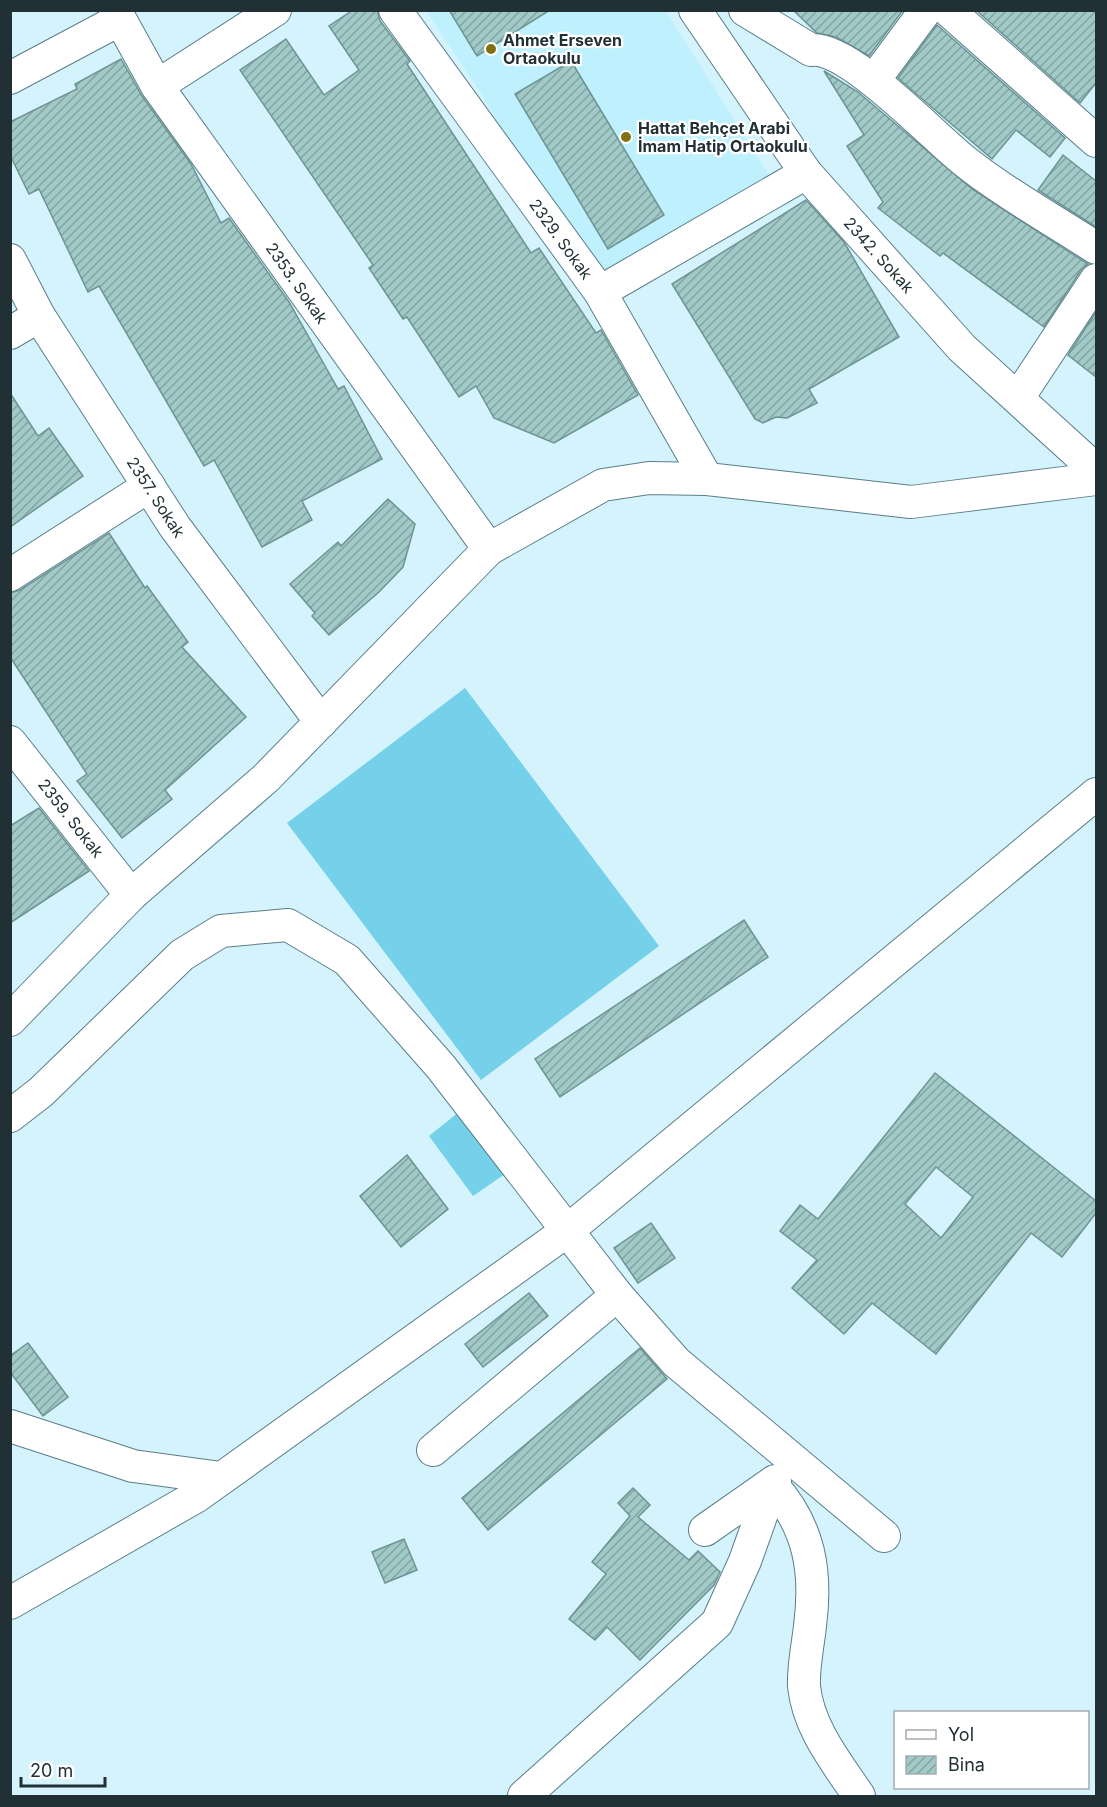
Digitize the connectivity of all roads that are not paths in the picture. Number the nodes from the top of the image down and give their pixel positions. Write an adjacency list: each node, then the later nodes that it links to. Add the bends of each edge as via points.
1 (275, 10): 10 (street)
2 (395, 10): 16 (street, 2329. Sokak)
3 (695, 10): 12 (street, 2342. Sokak)
4 (745, 10): 9 (street, via 811,51 822,50)
5 (926, 10): 9 (street)
6 (948, 10): 11 (street)
7 (117, 15): 8 (street); 10 (street, 2353. Sokak)
8 (10, 78)
9 (874, 80): 13 (street, via 967,164)
10 (157, 86): 24 (street, 2353. Sokak)
11 (1096, 141)
12 (806, 173): 16 (street); 19 (street, 2342. Sokak, via 962,348)
13 (1096, 248)
14 (10, 260): 17 (street, 2357. Sokak)
15 (1096, 280): 19 (street)
16 (600, 292): 21 (street, 2329. Sokak)
17 (39, 316): 18 (street); 23 (street, 2357. Sokak)
18 (10, 333)
19 (1018, 398): 20 (street, 2342. Sokak)
20 (1096, 470)
21 (707, 479): 22 (street, via 911,502); 24 (street, via 649,478 603,485)
22 (1096, 479)
23 (149, 486): 25 (street); 26 (street, 2357. Sokak, via 175,527)
24 (489, 549): 26 (street)
25 (10, 575)
26 (321, 722): 29 (street, via 266,778)
27 (10, 742): 29 (street, 2359. Sokak)
28 (1096, 794): 32 (street)
29 (131, 895): 30 (street)
30 (10, 1020)
31 (10, 1116): 32 (street, via 41,1092 182,956 221,931 288,925 348,960 441,1067)
32 (567, 1231): 33 (street); 37 (street)
33 (617, 1295): 35 (street); 36 (street, via 676,1362)
34 (10, 1426): 37 (street, via 134,1466)
35 (433, 1449)
36 (792, 1459): 38 (street); 40 (street)
37 (221, 1478): 41 (street, via 197,1496)
38 (772, 1485): 39 (street); 42 (street, via 745,1561 717,1623); 43 (street, via 782,1495 808,1543 814,1596 804,1686 815,1727)
39 (705, 1530)
40 (884, 1536)
41 (10, 1603)
42 (524, 1797)
43 (859, 1797)

